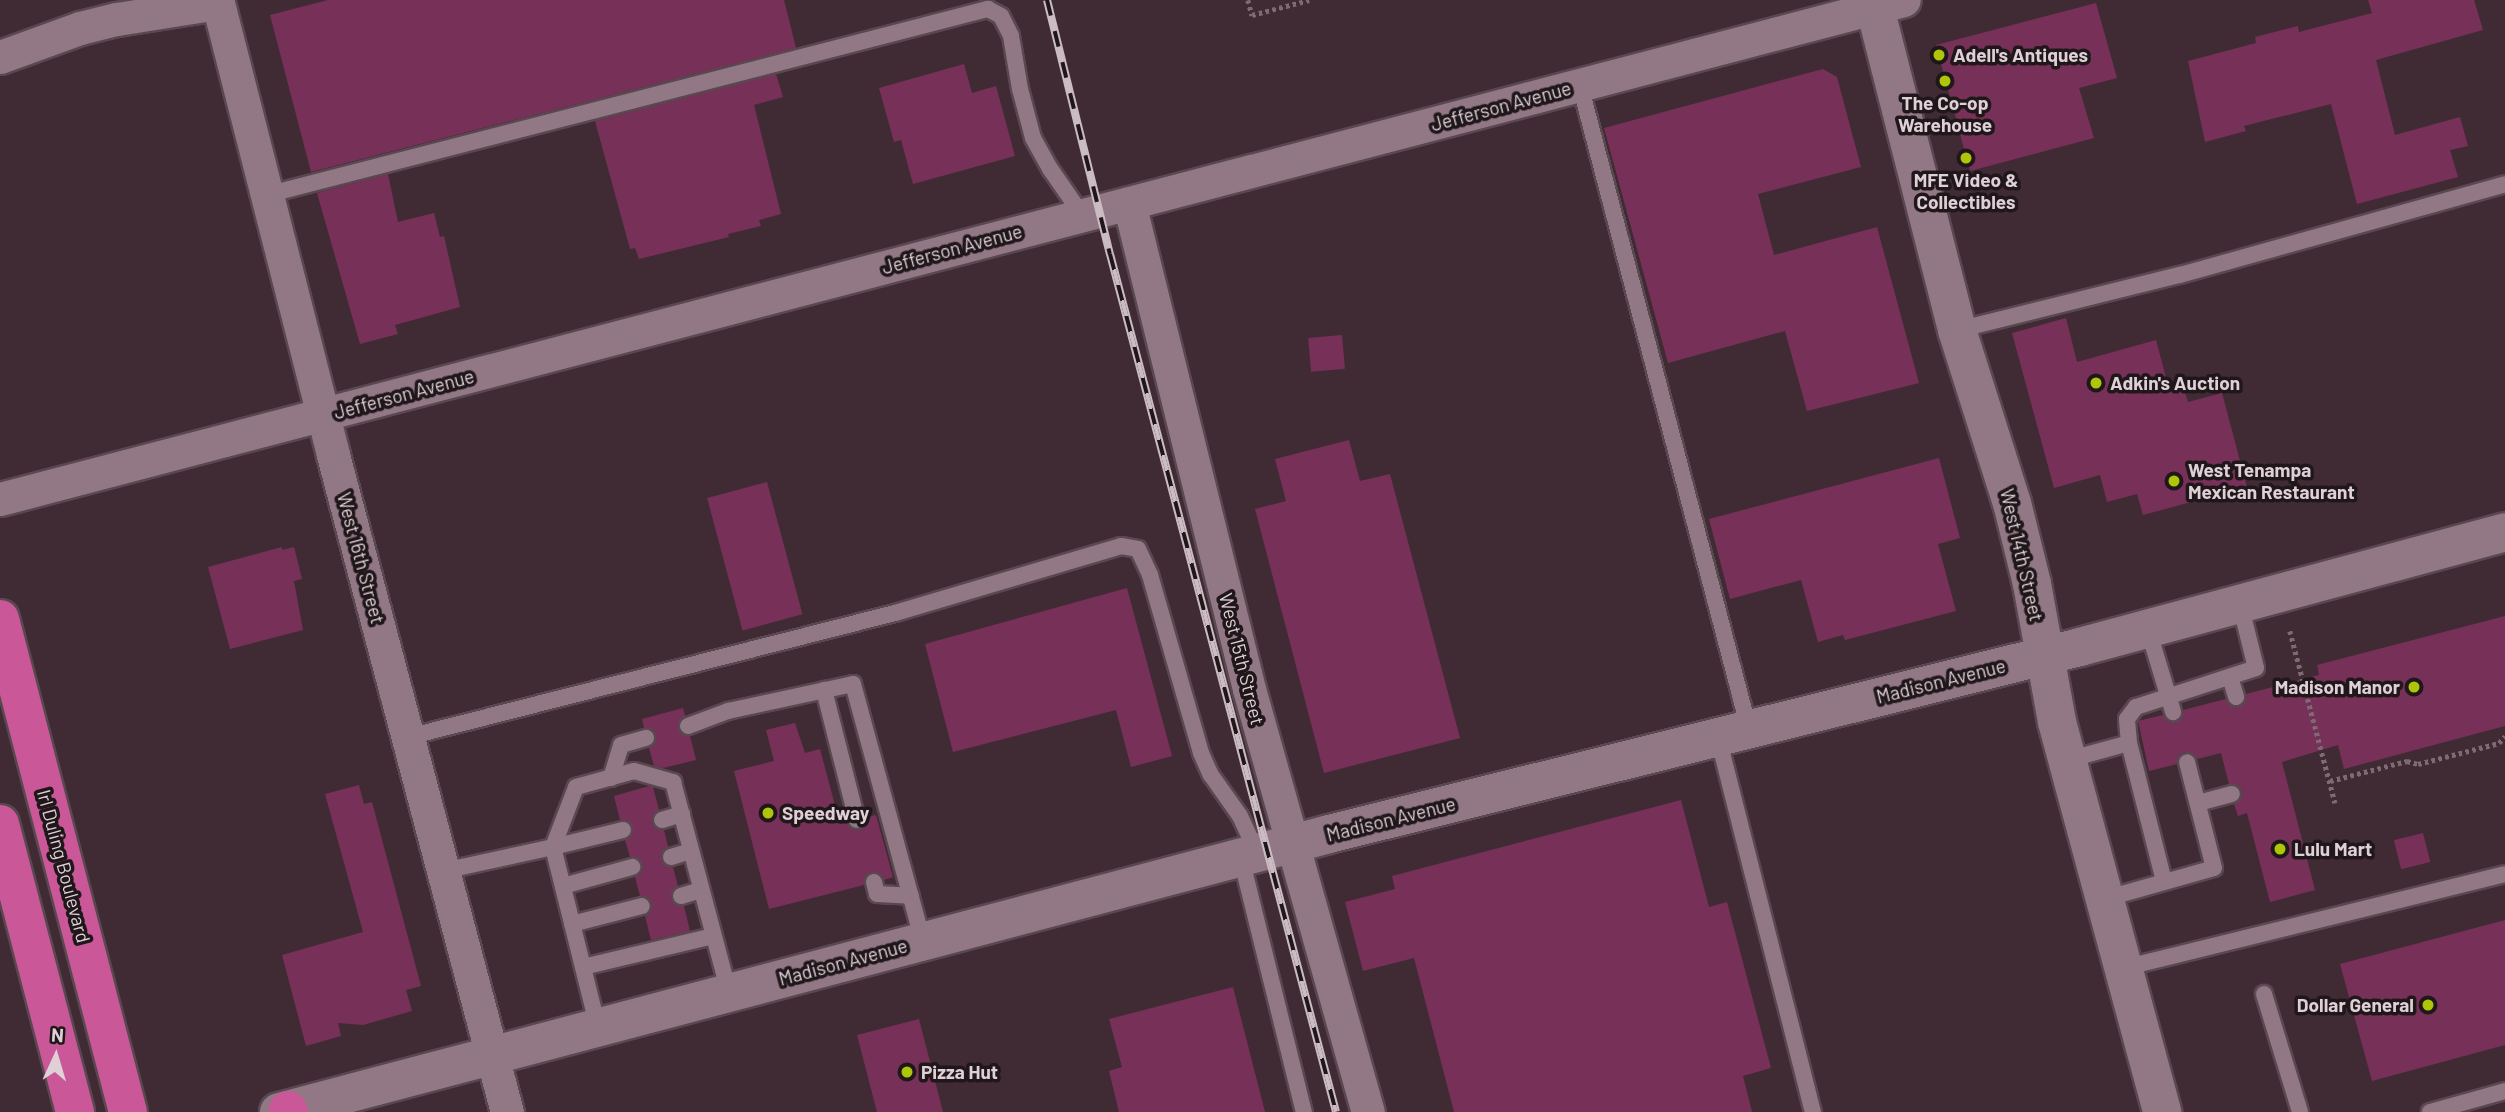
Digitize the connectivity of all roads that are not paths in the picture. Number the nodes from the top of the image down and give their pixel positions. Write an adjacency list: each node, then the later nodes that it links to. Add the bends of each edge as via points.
1 (224, 1): 3 (street, via 104,22); 6 (street, West 16th Street)
2 (1884, 3): 4 (street, Jefferson Avenue); 9 (street, West 14th Street)
3 (0, 57)
4 (1580, 85): 7 (street, Jefferson Avenue); 23 (lane)
5 (2505, 184): 9 (lane, via 2180,275)
6 (267, 195): 8 (lane, via 988,9 1001,16 1011,36 1033,138); 10 (street, West 16th Street)
7 (1129, 203): 8 (street, Jefferson Avenue); 39 (street, West 15th Street, via 1249,689)
8 (1082, 215): 10 (street, Jefferson Avenue)
9 (1957, 330): 16 (street, West 14th Street, via 2012,503)
10 (324, 415): 11 (street, Jefferson Avenue); 24 (street, West 16th Street)
11 (0, 499)
12 (2505, 532): 13 (street, Madison Avenue)
13 (2240, 604): 15 (street, Madison Avenue); 17 (lane, via 2256,668)
14 (0, 619): 64 (highway, Irl Duling Boulevard)
15 (2148, 629): 16 (street, Madison Avenue); 19 (lane)
16 (2044, 656): 23 (street, Madison Avenue); 27 (street, West 14th Street)
17 (2230, 677): 19 (lane); 20 (lane)
18 (824, 690): 22 (lane, via 728,711); 34 (lane); 49 (lane, via 853,684)
19 (2169, 695): 21 (lane); 26 (lane, via 2136,707 2127,719)
20 (2236, 697)
21 (2173, 712)
22 (688, 726)
23 (1733, 733): 39 (street, Madison Avenue); 68 (lane)
24 (408, 737): 39 (lane, via 895,613 1121,546 1138,549 1150,575 1211,775); 42 (street, West 16th Street)
25 (646, 738): 29 (lane, via 621,745)
26 (2129, 743): 27 (lane); 44 (lane)
27 (2067, 760): 50 (street, West 14th Street)
28 (2187, 762): 31 (lane)
29 (611, 778): 32 (lane, via 634,771 673,782); 37 (lane, via 576,787)
30 (2232, 794): 31 (lane)
31 (2198, 803): 44 (lane, via 2214,868)
32 (681, 814): 33 (lane); 38 (lane)
33 (662, 820)
34 (858, 820)
35 (0, 824): 63 (highway)
36 (623, 830): 37 (lane)
37 (553, 847): 42 (lane); 46 (lane)
38 (691, 851): 40 (lane); 47 (lane)
39 (1264, 852): 54 (street, Madison Avenue); 66 (lane); 67 (street, West 15th Street)
40 (671, 857)
41 (632, 867): 46 (lane)
42 (443, 871): 60 (street, West 16th Street)
43 (2505, 874): 56 (lane)
44 (2164, 881): 50 (lane)
45 (874, 882): 49 (lane, via 877,894)
46 (563, 886): 52 (lane)
47 (701, 890): 48 (lane); 53 (lane)
48 (681, 896)
49 (911, 896): 54 (lane)
50 (2104, 899): 56 (street, West 14th Street)
51 (642, 906): 52 (lane)
52 (572, 923): 55 (lane)
53 (713, 936): 55 (lane); 57 (lane)
54 (923, 941): 57 (street, Madison Avenue)
55 (583, 967): 59 (lane)
56 (2123, 968): 69 (street, West 14th Street)
57 (729, 992): 59 (street, Madison Avenue)
58 (2264, 994): 70 (lane)
59 (598, 1027): 60 (street, Madison Avenue)
60 (492, 1055): 62 (street, Madison Avenue); 65 (street, West 16th Street)
61 (2505, 1091): 71 (lane)
62 (285, 1111)
63 (75, 1112)
64 (128, 1112)
65 (507, 1112)
66 (1304, 1112)
67 (1368, 1112)
68 (1812, 1112)
69 (2162, 1112)
70 (2300, 1112)
71 (2431, 1112)

